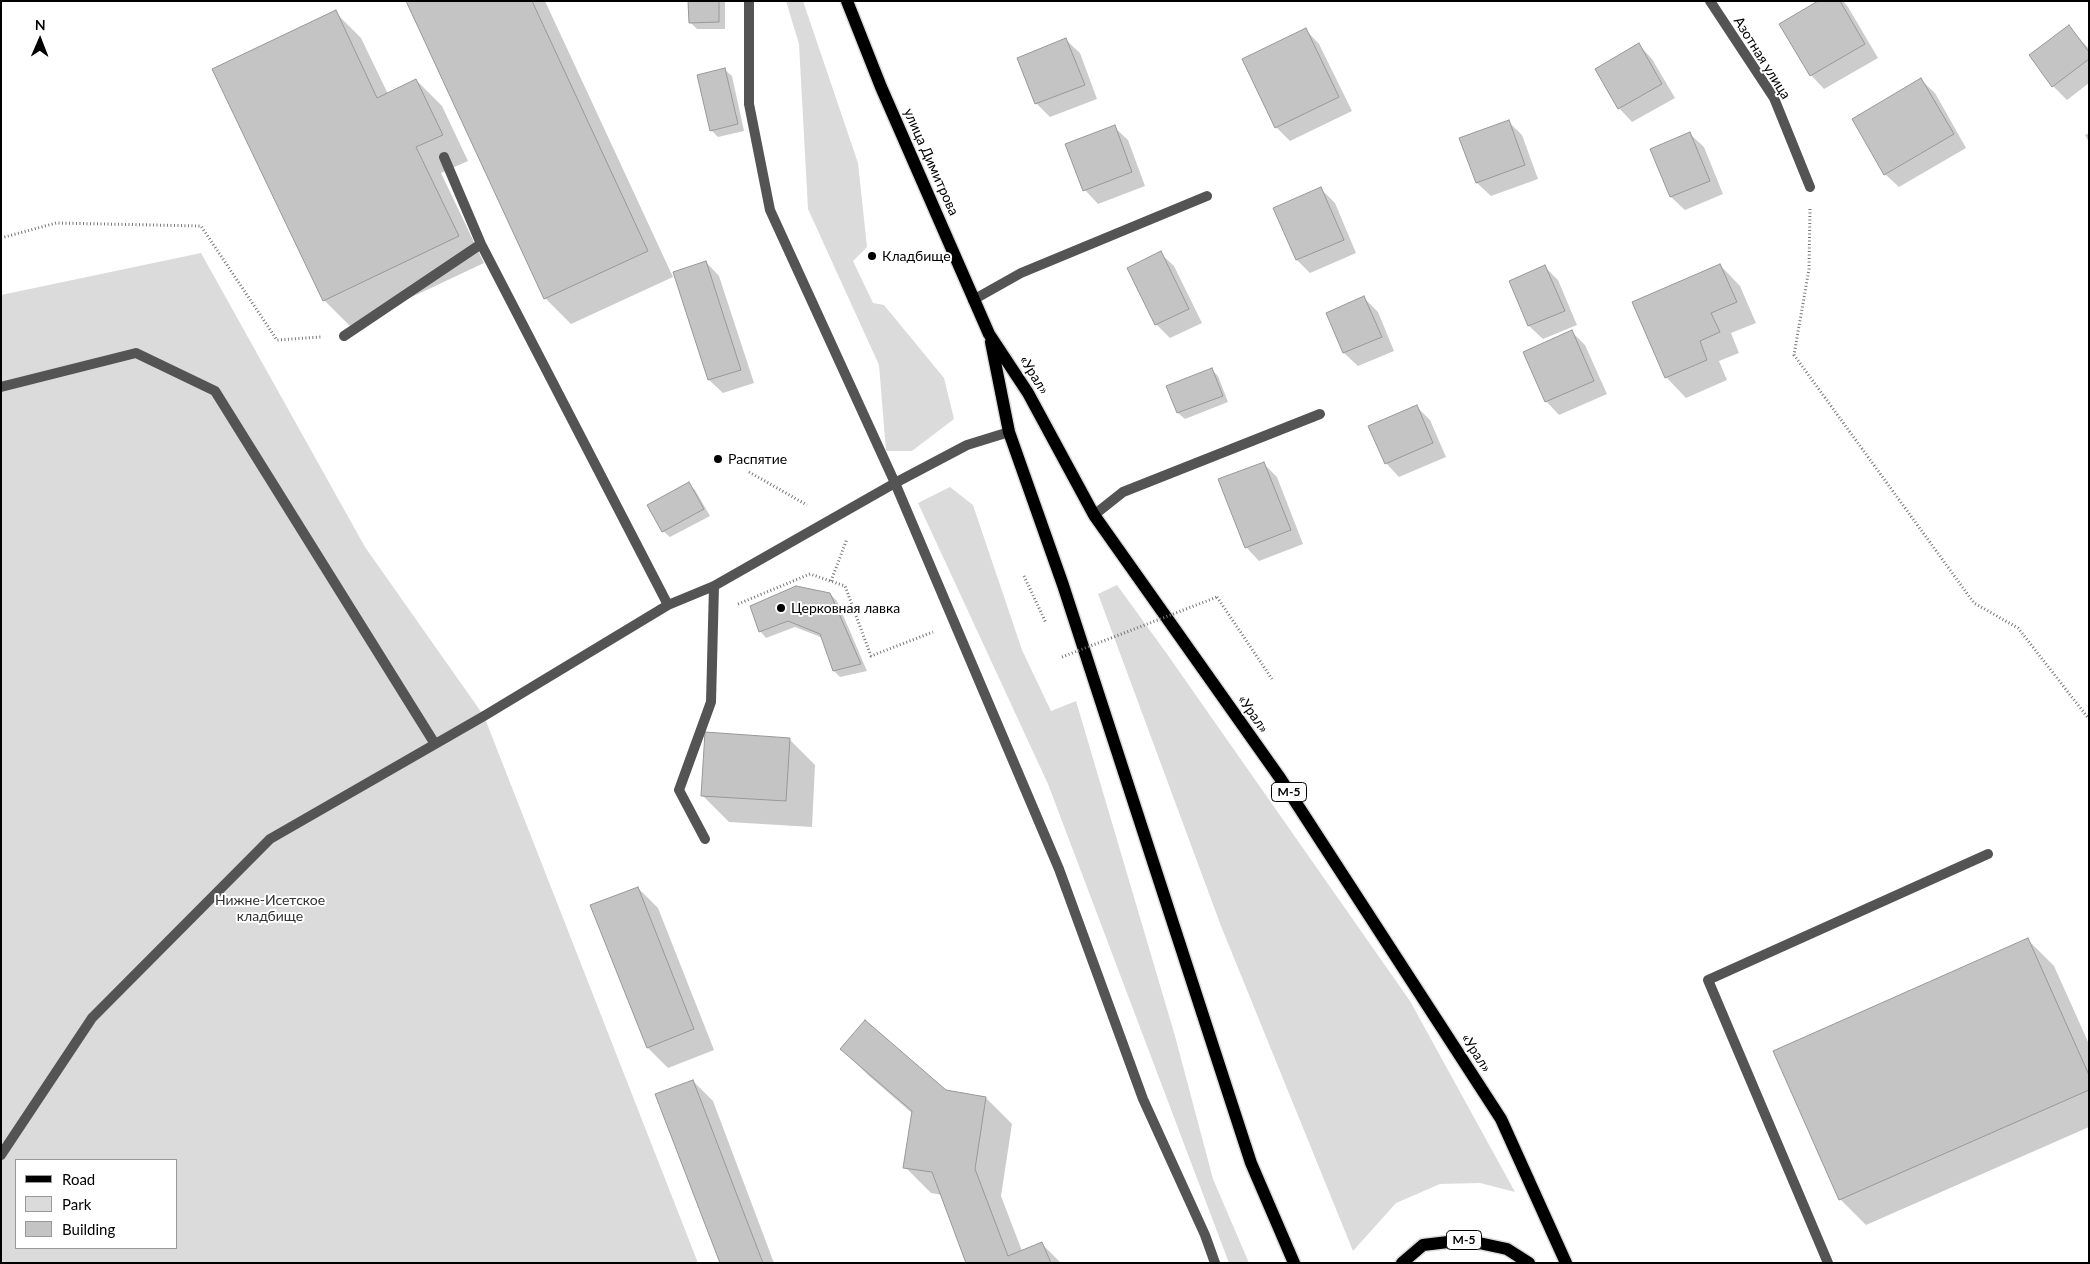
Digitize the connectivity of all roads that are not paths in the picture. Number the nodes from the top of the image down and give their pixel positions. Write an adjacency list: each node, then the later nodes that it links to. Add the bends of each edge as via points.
1 (749, 1): 14 (street, via 749,104 770,210)
2 (847, 1): 8 (main road, улица Димитрова)
3 (1710, 1): 5 (street, Азотная улица, via 1774,98)
4 (444, 157): 7 (street)
5 (1810, 187)
6 (1207, 196): 8 (street, via 1022,273)
7 (481, 244): 10 (street); 17 (street)
8 (973, 300): 9 (main road, улица Димитрова)
9 (989, 334): 13 (main road, «Урал»); 15 (main road, «Урал» / М-5, via 1028,393)
10 (344, 336)
11 (1, 387): 18 (street, via 136,353 215,391)
12 (1320, 414): 15 (street, via 1124,492)
13 (1009, 432): 14 (street, via 967,445); 23 (main road, «Урал», via 1063,585 1251,1163)
14 (895, 483): 16 (street); 22 (street, via 1059,869 1143,1099)
15 (1094, 514): 26 (main road, «Урал» / М-5, via 1280,778 1501,1119)
16 (714, 586): 17 (street); 19 (street, via 711,702 679,790)
17 (668, 605): 18 (street)
18 (435, 744): 21 (street, via 270,839 92,1018)
19 (704, 839)
20 (1988, 854): 27 (street, via 1708,980)
21 (1, 1155)
22 (1215, 1263)
23 (1294, 1263)
24 (1402, 1263): 25 (main road, М-5, via 1423,1245 1465,1240 1507,1249)
25 (1529, 1263)
26 (1566, 1263)
27 (1828, 1263)

